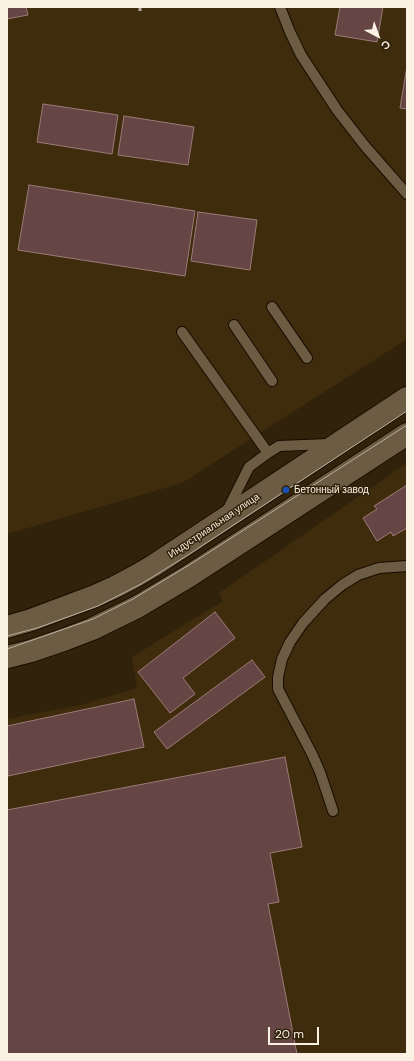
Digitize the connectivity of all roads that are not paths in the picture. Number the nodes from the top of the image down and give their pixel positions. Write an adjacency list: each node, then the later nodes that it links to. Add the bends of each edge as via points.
1 (280, 7): 2 (lane, via 301,54 337,110)
2 (407, 194)
3 (272, 307): 6 (lane)
4 (234, 325): 7 (lane)
5 (182, 332): 11 (lane)
6 (307, 358)
7 (272, 381)
8 (407, 398): 10 (main road, Индустриальная улица)
9 (407, 434): 15 (main road, via 189,576 137,606 85,631)
10 (337, 444): 11 (lane, via 279,446); 12 (main road, Индустриальная улица)
11 (268, 453): 12 (lane, via 249,467)
12 (223, 520): 14 (main road, Индустриальная улица, via 115,588 31,620)
13 (407, 566): 16 (lane, via 379,568 358,575 342,585 303,623 282,659 278,689 312,754)
14 (7, 626)
15 (7, 657)
16 (333, 812)

